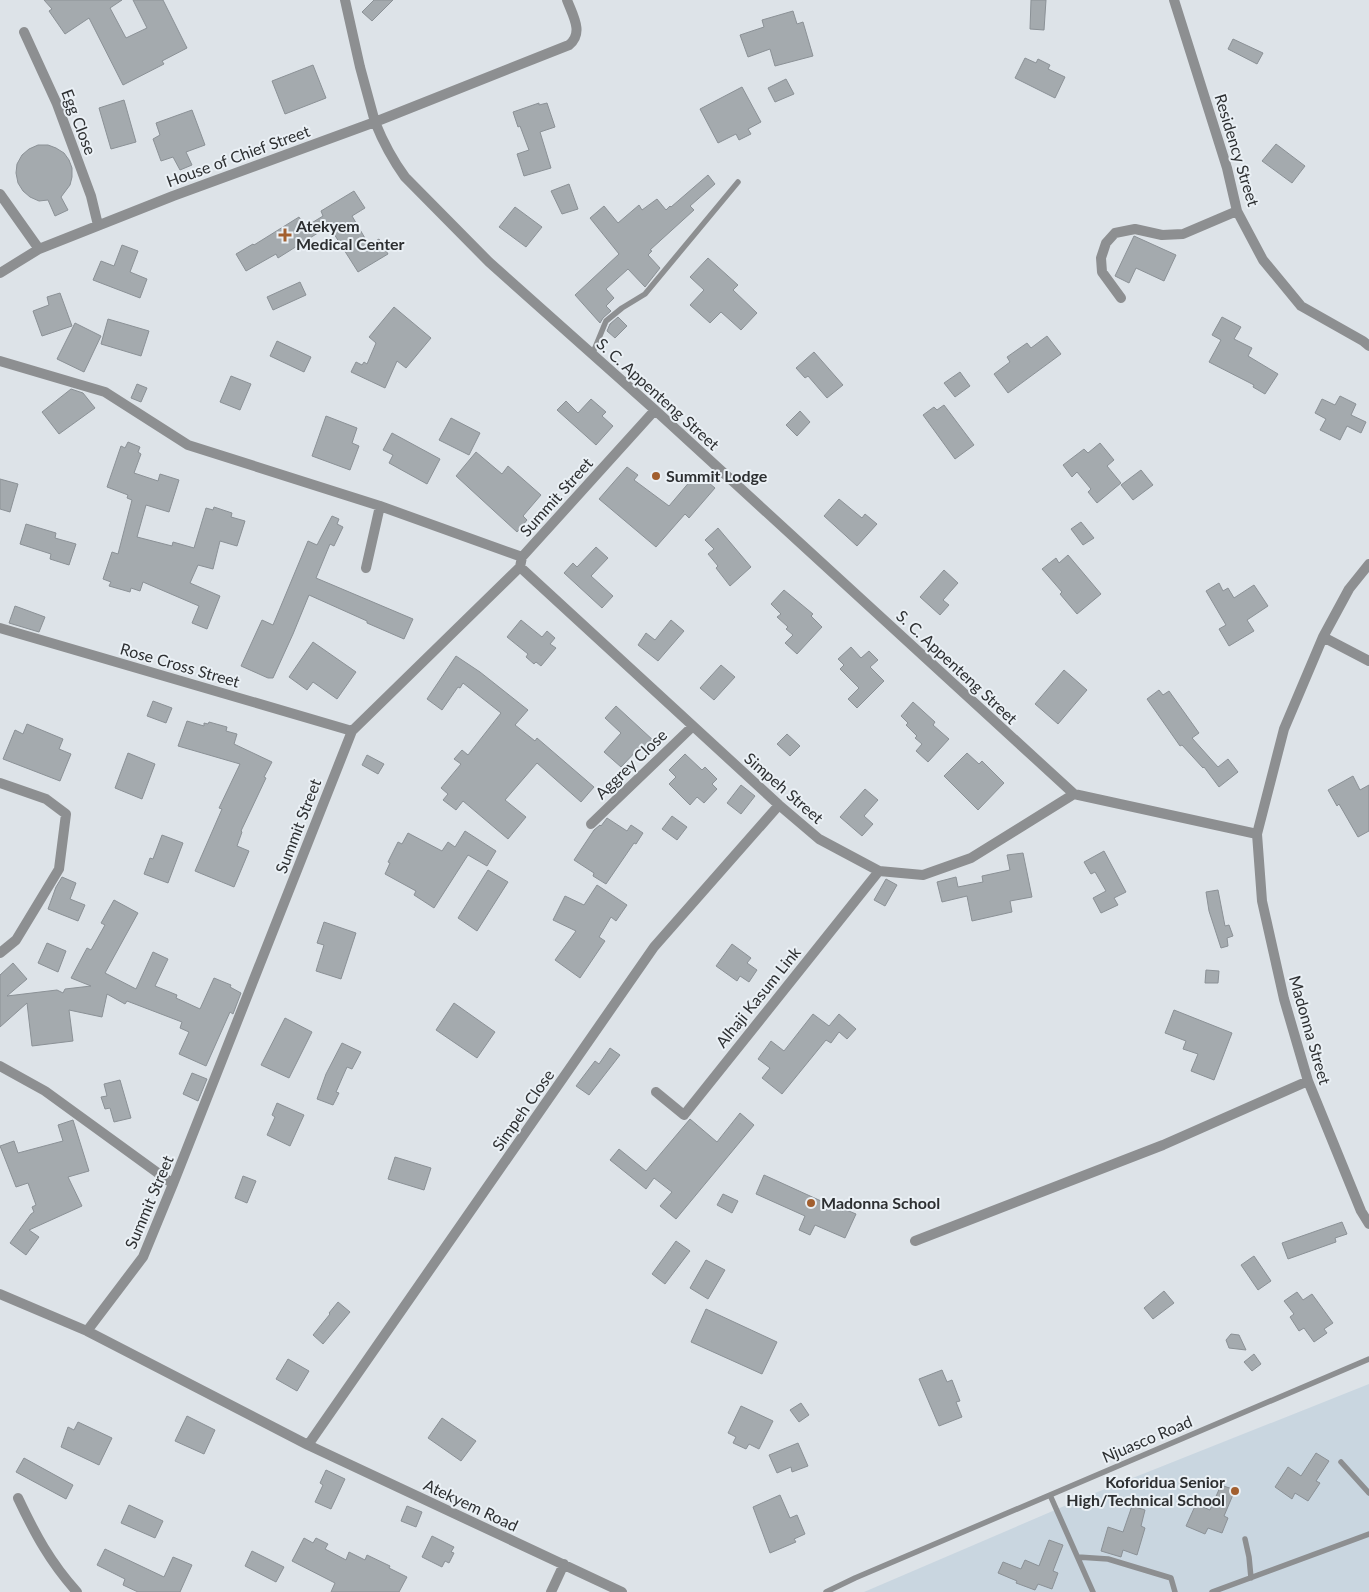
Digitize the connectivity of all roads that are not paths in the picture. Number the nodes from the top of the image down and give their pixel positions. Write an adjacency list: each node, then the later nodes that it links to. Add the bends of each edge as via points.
1 (346, 0): 5 (street)
2 (567, 0): 5 (street, House of Chief Street, via 577,29 574,41 568,45)
3 (1174, 0): 8 (street, Residency Street, via 1228,168)
4 (24, 32): 9 (street, Egg Close, via 57,104 91,196)
5 (375, 122): 9 (street, House of Chief Street); 14 (street, S. C. Appenteng Street, via 384,146 405,177 489,262)
6 (738, 182): 14 (lane, via 645,294 606,321)
7 (0, 194): 10 (street)
8 (1238, 211): 12 (street, via 1183,234 1162,235 1135,229 1115,233 1106,243 1101,258 1102,272); 13 (street, Residency Street, via 1263,260 1301,306)
9 (98, 225): 10 (street, House of Chief Street)
10 (39, 249): 11 (street, House of Chief Street)
11 (0, 273)
12 (1121, 298)
13 (1369, 346)
14 (592, 354): 16 (street, S. C. Appenteng Street)
15 (0, 361): 17 (street, via 105,392 188,445)
16 (655, 410): 18 (street, Summit Street); 27 (street, S. C. Appenteng Street)
17 (380, 506): 18 (street); 20 (street)
18 (521, 562): 24 (street, Simpeh Street); 25 (street, Summit Street)
19 (1369, 564): 22 (street, Madonna Street, via 1349,589)
20 (366, 568)
21 (0, 628): 25 (street, Rose Cross Street)
22 (1323, 637): 23 (street); 30 (street, Madonna Street, via 1284,729)
23 (1369, 661)
24 (693, 726): 28 (street, Simpeh Street); 29 (street, Aggrey Close)
25 (352, 731): 36 (street, Summit Street)
26 (0, 783): 32 (street, via 46,799 66,814 59,869 16,940)
27 (1074, 794): 30 (street); 31 (street, Simpeh Street, via 971,858 923,875)
28 (779, 805): 31 (street, Simpeh Street, via 819,839); 42 (street, Simpeh Close, via 654,947)
29 (591, 824)
30 (1257, 834): 34 (street, Madonna Street, via 1262,901 1284,999)
31 (879, 871): 35 (street, Alhaji Kasum Link, via 684,1115)
32 (0, 953)
33 (0, 1066): 36 (street, via 45,1091)
34 (1308, 1081): 37 (street, Madonna Street); 38 (street, via 1163,1145)
35 (656, 1092)
36 (174, 1184): 40 (street, Summit Street, via 143,1257)
37 (1369, 1224)
38 (915, 1241)
39 (0, 1294): 40 (street)
40 (87, 1331): 42 (street, Atekyem Road)
41 (1369, 1359): 45 (lane, Njuasco Road)
42 (308, 1445): 50 (street, Atekyem Road)
43 (1341, 1462): 44 (lane)
44 (1369, 1493)
45 (1050, 1495): 49 (lane); 55 (lane, Njuasco Road)
46 (18, 1498): 52 (street, via 38,1540)
47 (1369, 1534): 51 (lane)
48 (1245, 1539): 51 (lane)
49 (1078, 1557): 56 (lane); 57 (lane, via 1108,1559 1171,1578)
50 (564, 1564): 53 (street); 54 (street, Atekyem Road)
51 (1251, 1578): 58 (lane)
52 (77, 1592)
53 (551, 1592)
54 (622, 1592)
55 (826, 1592)
56 (1093, 1592)
57 (1175, 1592)
58 (1212, 1592)

